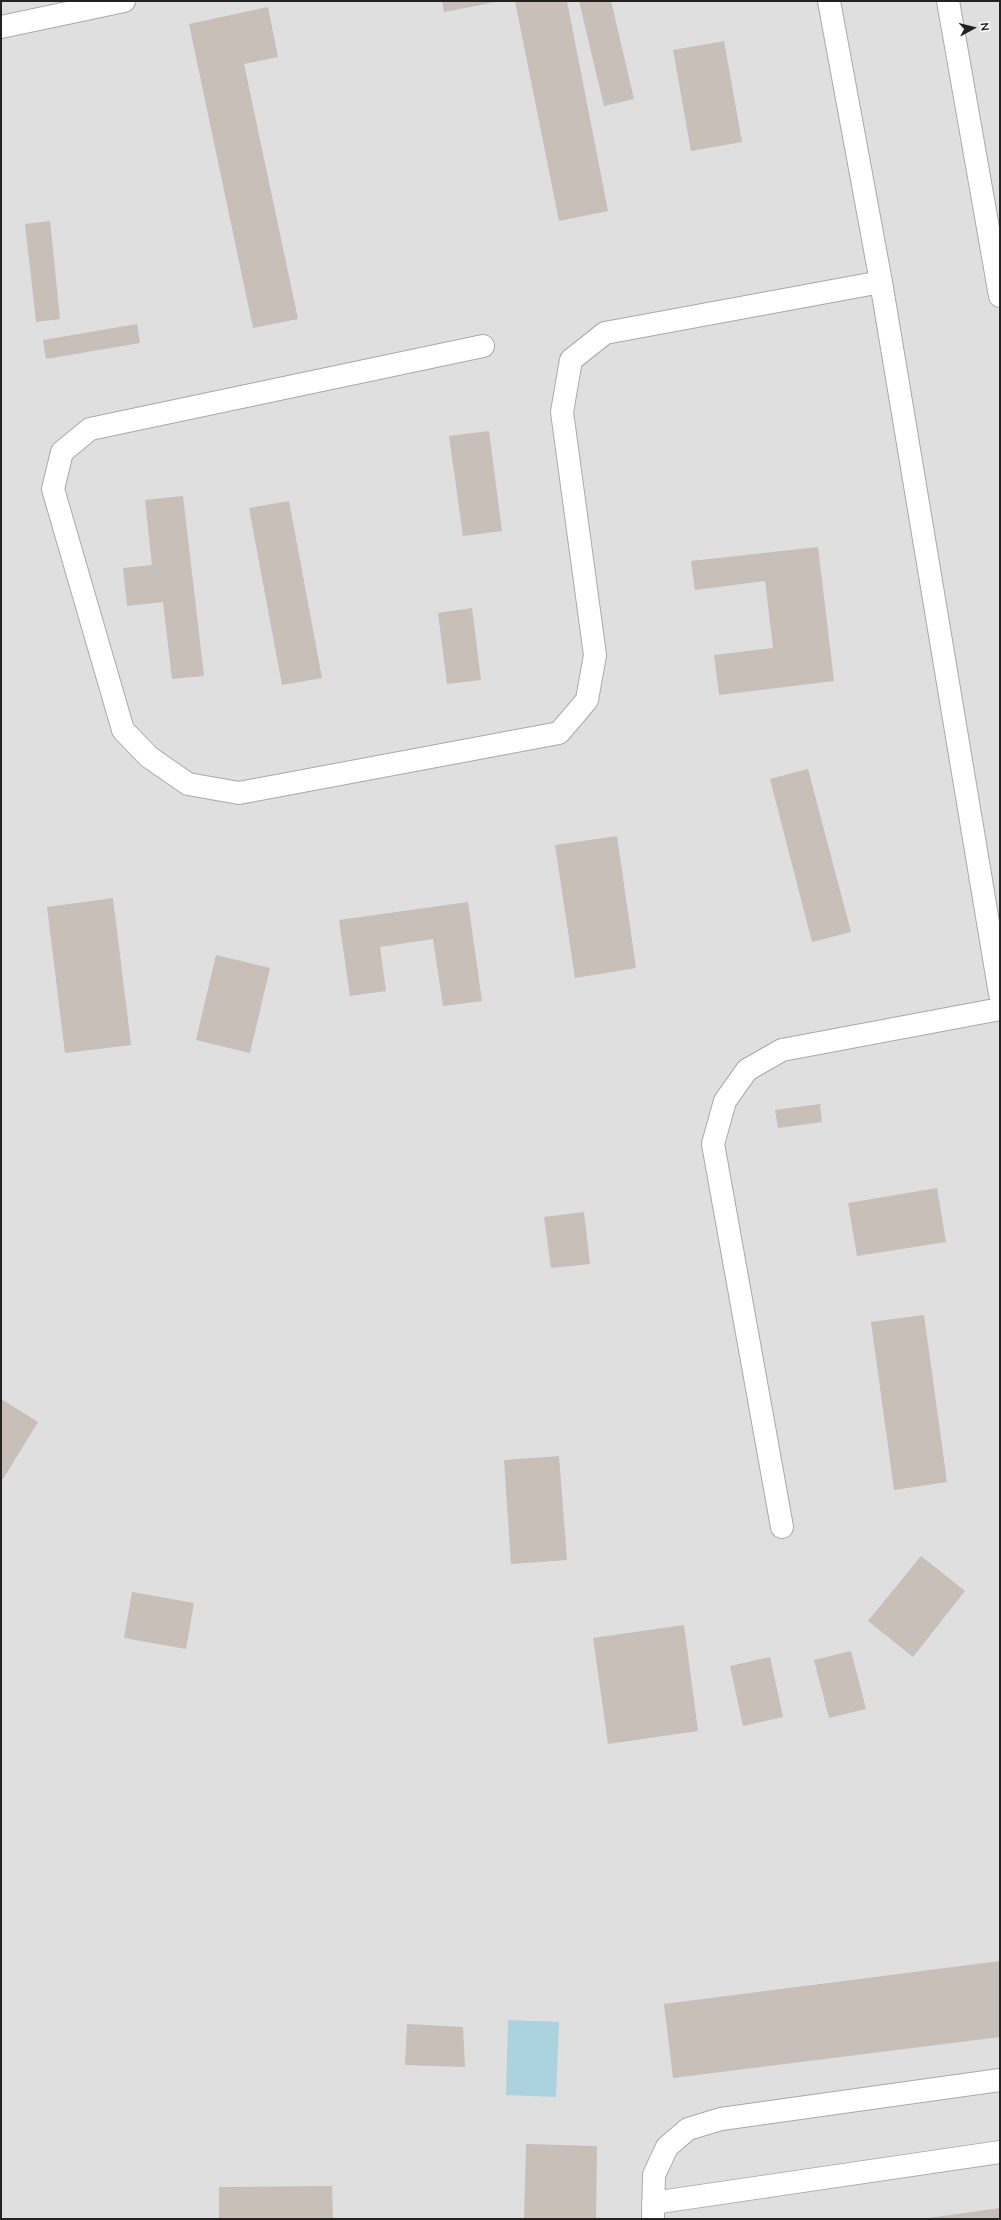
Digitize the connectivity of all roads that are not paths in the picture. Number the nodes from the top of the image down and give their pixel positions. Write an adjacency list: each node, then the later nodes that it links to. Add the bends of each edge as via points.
1 (124, 1): 4 (street)
2 (829, 1): 5 (street)
3 (948, 1): 6 (street)
4 (1, 27)
5 (881, 282): 7 (street, via 605,333 571,360 562,412 595,655 587,700 559,733 239,793 188,784 149,757 123,730 53,490 62,452 90,430); 8 (street)
6 (1000, 296)
7 (483, 346)
8 (1000, 994)
9 (1000, 1009): 10 (street, via 782,1050 747,1070 725,1101 713,1144)
10 (782, 1526)
11 (1000, 2080): 13 (street, via 721,2119 688,2129 667,2147 654,2175)
12 (1000, 2152): 13 (street)
13 (653, 2211)

